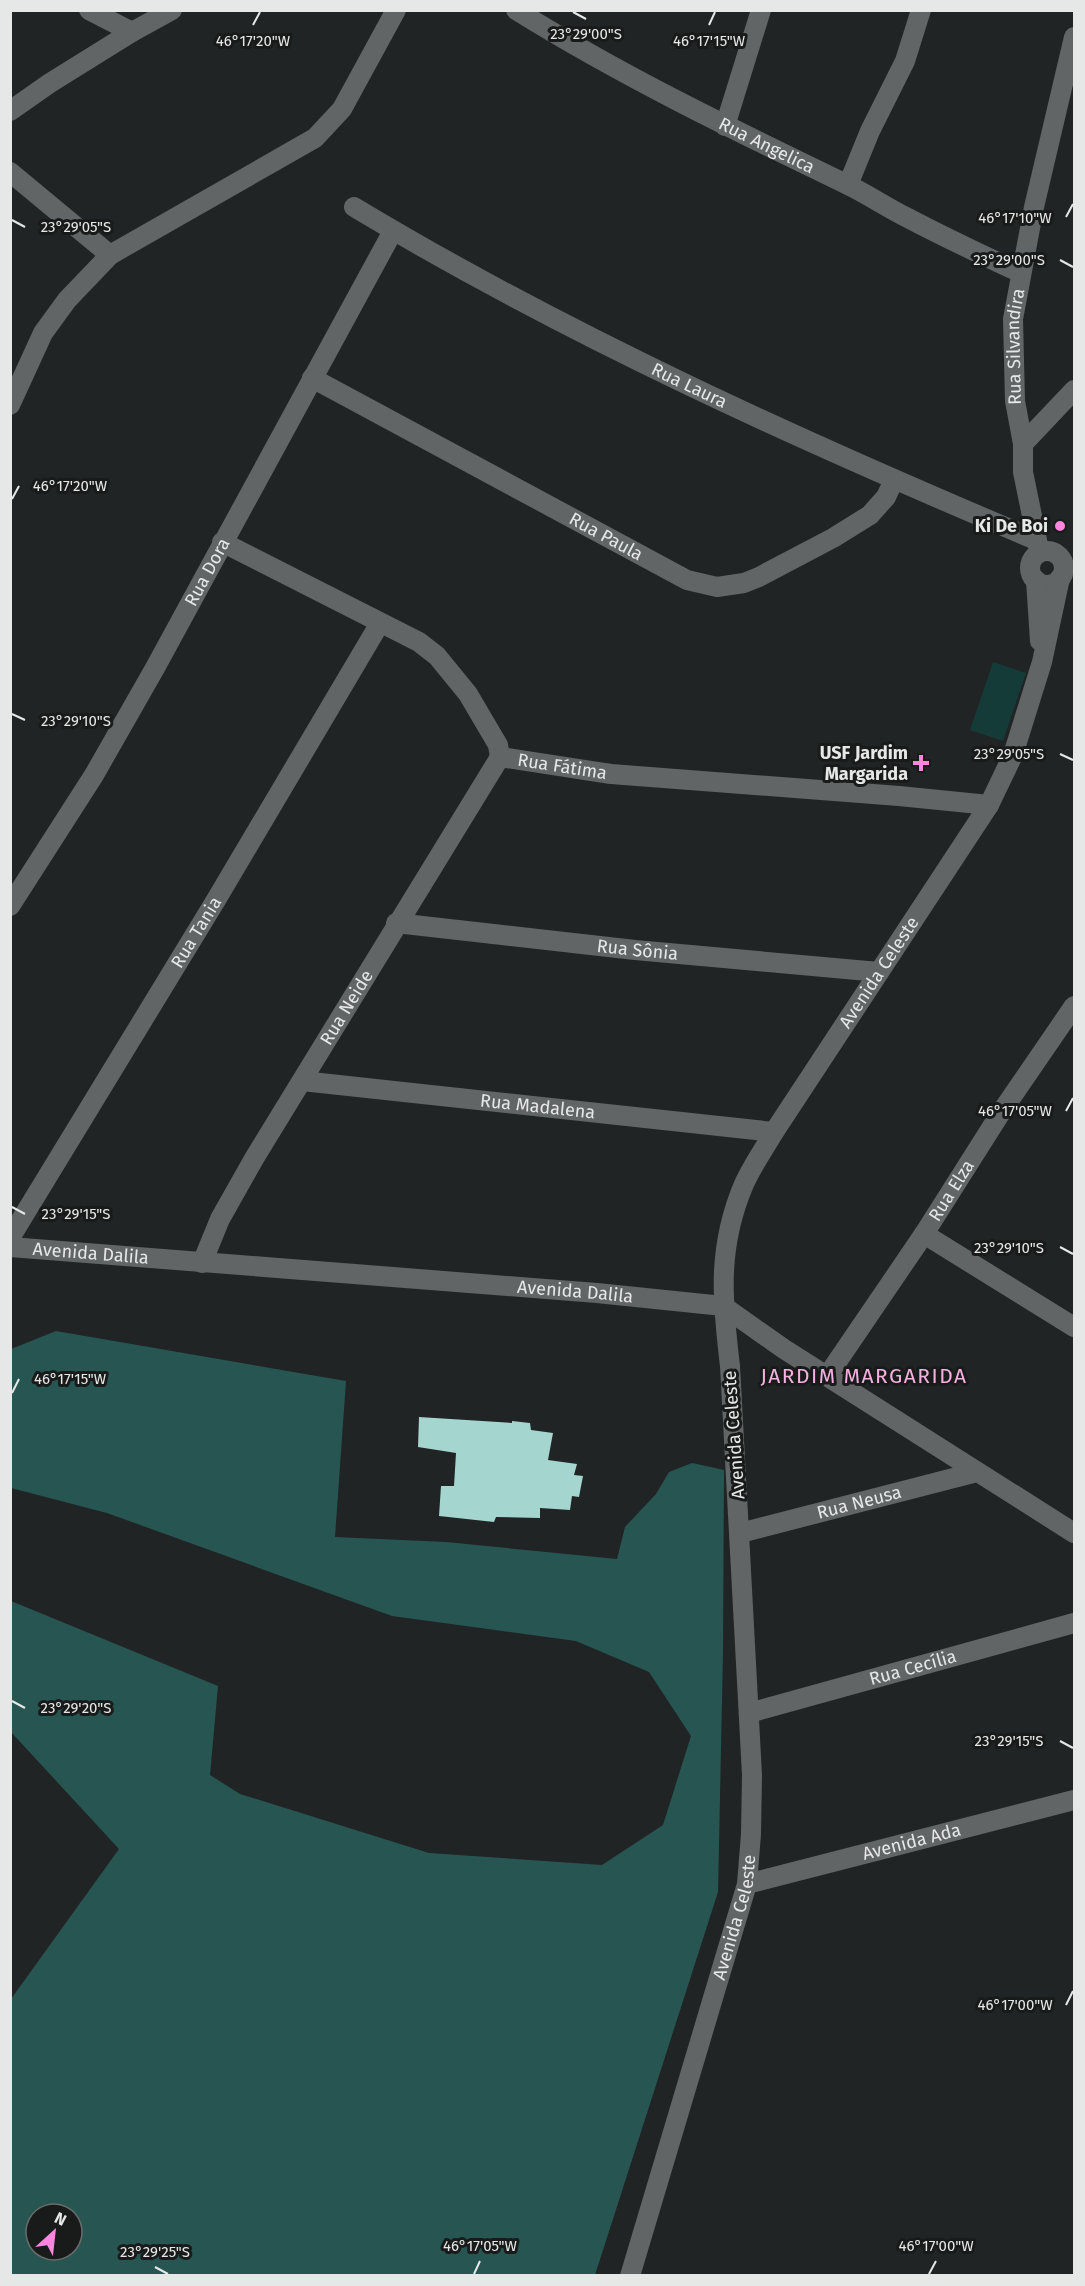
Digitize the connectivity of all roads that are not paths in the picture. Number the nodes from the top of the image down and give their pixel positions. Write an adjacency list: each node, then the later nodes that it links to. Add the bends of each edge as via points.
1 (89, 10): 7 (street)
2 (172, 10): 7 (street)
3 (396, 10): 15 (street, via 342,110 315,138)
4 (516, 10): 10 (street, Rua Angelica)
5 (761, 10): 10 (street)
6 (921, 10): 12 (street, via 905,61)
7 (132, 32): 9 (street)
8 (1074, 37): 16 (street, Rua Silvandira)
9 (10, 111)
10 (725, 126): 12 (street, Rua Angelica)
11 (10, 172): 15 (street)
12 (848, 185): 16 (street, Rua Angelica)
13 (354, 207): 14 (street, Rua Laura)
14 (393, 231): 17 (street, Rua Dora); 21 (street, Rua Laura, via 652,366)
15 (110, 255): 19 (street, via 67,300 43,333)
16 (1021, 273): 20 (street, Rua Silvandira, via 1013,319 1013,352 1015,401)
17 (312, 378): 21 (street, Rua Paula, via 687,580 717,587 744,583 833,538 870,515 886,497); 22 (street, Rua Dora)
18 (1074, 390): 20 (street)
19 (10, 405)
20 (1023, 444): 23 (street, Rua Silvandira, via 1023,472)
21 (894, 480): 23 (street, Rua Laura)
22 (222, 542): 26 (street, Rua Fátima); 30 (street, Rua Dora, via 94,775)
23 (1038, 547): 24 (street, via 1056,553); 25 (street, via 1030,565)
24 (1066, 570): 25 (street, via 1050,584); 27 (street, Avenida Celeste)
25 (1036, 580): 27 (street, Avenida Celeste)
26 (380, 623): 28 (street, Rua Fátima, via 419,642 444,664 468,694 498,745); 37 (street, Rua Tania)
27 (1042, 662): 29 (street, Avenida Celeste, via 1013,755)
28 (500, 758): 29 (street, Rua Fátima, via 611,774); 31 (street, Rua Neide)
29 (989, 805): 32 (street, Avenida Celeste)
30 (10, 906)
31 (396, 923): 32 (street, Rua Sônia); 34 (street, Rua Neide)
32 (879, 972): 35 (street, Avenida Celeste)
33 (1074, 1006): 36 (street, Rua Elza)
34 (302, 1081): 35 (street, Rua Madalena); 39 (street, Rua Neide, via 233,1195)
35 (774, 1132): 40 (street, Avenida Celeste, via 745,1183 731,1221 723,1262)
36 (924, 1234): 41 (street); 42 (street, Rua Elza)
37 (10, 1238)
38 (10, 1247): 39 (street, Avenida Dalila)
39 (202, 1263): 40 (street, Avenida Dalila)
40 (723, 1306): 42 (street, Avenida Dalila); 44 (street, Avenida Celeste)
41 (1073, 1322)
42 (828, 1375): 43 (street, Avenida Dalila)
43 (977, 1472): 44 (street, Rua Neusa); 45 (street, Avenida Dalila)
44 (740, 1533): 47 (street, Avenida Celeste)
45 (1074, 1533)
46 (1074, 1623): 47 (street, Rua Cecília)
47 (749, 1713): 49 (street, Avenida Celeste, via 752,1775)
48 (1074, 1800): 49 (street, Avenida Ada)
49 (747, 1884): 50 (street, Avenida Celeste)
50 (630, 2276)

